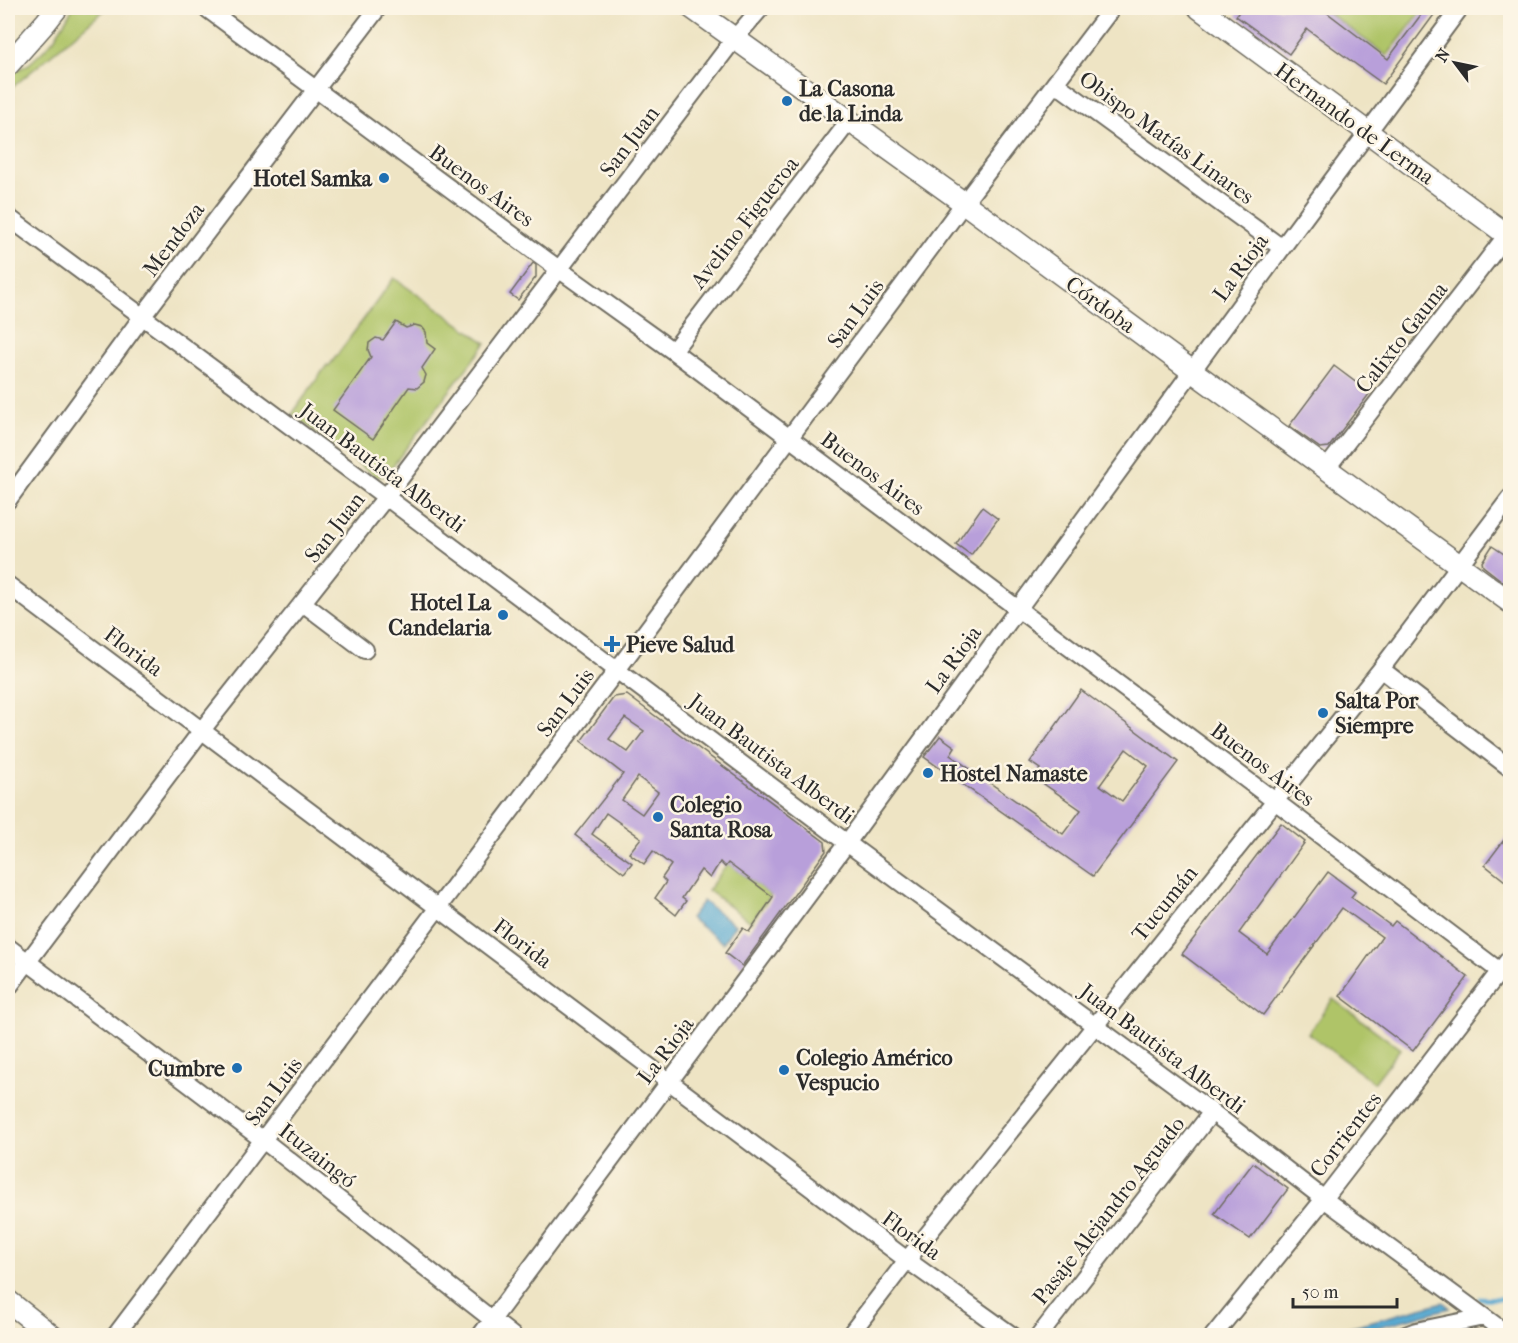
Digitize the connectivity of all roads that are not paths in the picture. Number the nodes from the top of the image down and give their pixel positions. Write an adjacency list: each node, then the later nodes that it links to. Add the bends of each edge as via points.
1 (57, 8): 10 (main road)
2 (206, 8): 12 (street, Buenos Aires)
3 (378, 8): 12 (street, Mendoza)
4 (692, 8): 9 (main road, Córdoba)
5 (760, 8): 9 (street, San Juan)
6 (1112, 8): 11 (street, San Luis)
7 (1199, 8): 14 (main road, Hernando de Lerma)
8 (1460, 8): 14 (street, La Rioja)
9 (735, 39): 13 (main road, Córdoba); 19 (street, San Juan)
10 (8, 65)
11 (1055, 83): 15 (street, San Luis); 18 (street, Obispo Matías Linares)
12 (315, 89): 19 (street, Buenos Aires); 20 (street, Mendoza)
13 (850, 120): 15 (main road, Córdoba); 21 (street, Avelino Figueroa)
14 (1368, 133): 17 (main road, Hernando de Lerma); 18 (street, La Rioja)
15 (964, 203): 22 (main road, Córdoba); 23 (street, San Luis)
16 (8, 217): 20 (street, Juan Bautista Alberdi)
17 (1510, 235): 24 (street, Calixto Gauna)
18 (1282, 248): 22 (street, La Rioja)
19 (560, 270): 21 (street, Buenos Aires); 25 (street, San Juan)
20 (142, 317): 25 (street, Juan Bautista Alberdi); 27 (street, Mendoza)
21 (672, 351): 23 (street, Buenos Aires)
22 (1192, 371): 24 (main road, Córdoba); 32 (street, La Rioja)
23 (789, 439): 32 (street, Buenos Aires); 35 (street, San Luis)
24 (1326, 469): 28 (main road, Córdoba)
25 (386, 497): 31 (street, San Juan); 35 (street, Juan Bautista Alberdi)
26 (1510, 498): 28 (street, Tucumán)
27 (8, 500)
28 (1460, 565): 30 (main road, Córdoba); 34 (street, Tucumán)
29 (8, 585): 36 (street, Florida)
30 (1510, 602)
31 (303, 603): 33 (street); 36 (street, San Juan)
32 (1018, 609): 38 (street, Buenos Aires); 39 (street, La Rioja)
33 (365, 650)
34 (1381, 669): 37 (street); 38 (street, Tucumán)
35 (617, 670): 39 (street, Juan Bautista Alberdi); 40 (street, San Luis)
36 (202, 730): 40 (street, Florida); 42 (street, San Juan)
37 (1510, 768)
38 (1275, 801): 43 (street, Buenos Aires); 45 (street, Tucumán)
39 (847, 843): 45 (street, Juan Bautista Alberdi); 46 (street, La Rioja)
40 (439, 907): 46 (street, Florida); 48 (street, San Luis)
41 (8, 946): 42 (street, Ituzaingó)
42 (27, 962): 44 (street, San Juan); 48 (street, Ituzaingó)
43 (1507, 969): 49 (street, Corrientes)
44 (8, 988)
45 (1095, 1024): 47 (street, Juan Bautista Alberdi); 50 (street, Tucumán)
46 (669, 1081): 50 (street, Florida); 53 (street, La Rioja)
47 (1212, 1112): 49 (street, Juan Bautista Alberdi); 60 (street, Pasaje Alejandro Aguado)
48 (264, 1140): 53 (street, Ituzaingó); 55 (street, San Luis)
49 (1324, 1199): 52 (street, Juan Bautista Alberdi); 61 (street, Corrientes)
50 (907, 1260): 58 (street, Tucumán); 59 (street, Florida)
51 (8, 1301): 54 (main road)
52 (1484, 1317): 62 (street); 63 (street, Juan Bautista Alberdi)
53 (492, 1320): 56 (street, La Rioja); 57 (street, Ituzaingó)
54 (52, 1335)
55 (115, 1335)
56 (480, 1335)
57 (513, 1335)
58 (849, 1335)
59 (1013, 1335)
60 (1039, 1335)
61 (1213, 1335)
62 (1403, 1335)
63 (1510, 1335)

